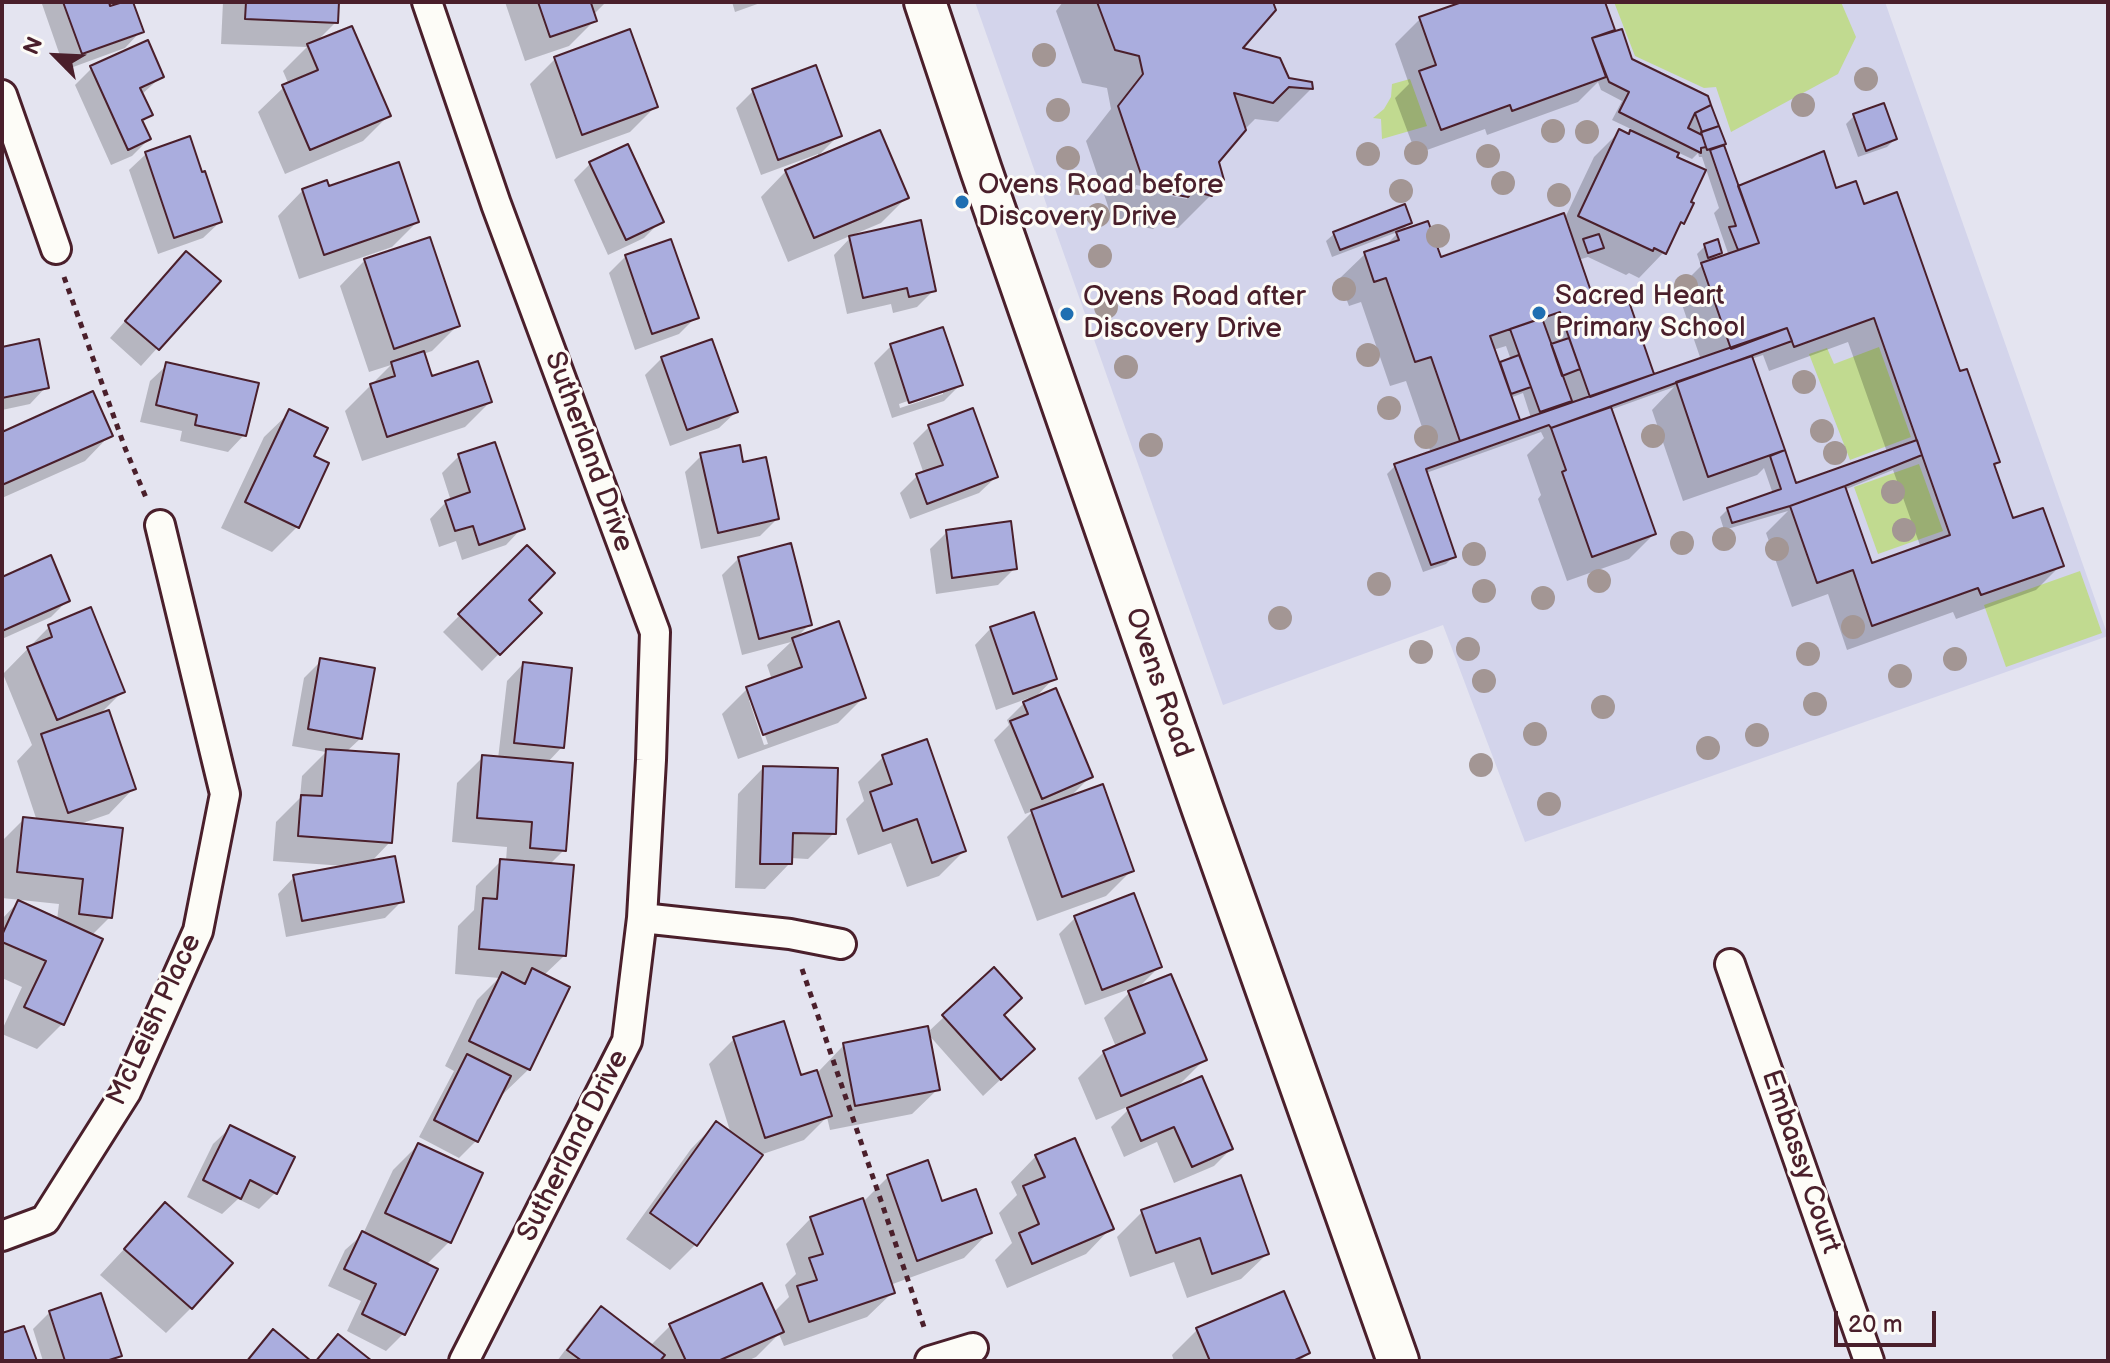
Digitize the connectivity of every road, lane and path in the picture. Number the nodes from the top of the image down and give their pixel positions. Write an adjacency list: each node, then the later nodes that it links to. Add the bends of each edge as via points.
1 (427, 2): 6 (street, Sutherland Drive, via 655,632)
2 (925, 2): 14 (street, Ovens Road)
3 (2, 95): 4 (street)
4 (56, 249): 5 (path, via 125,448)
5 (160, 525): 10 (street, McLeish Place, via 225,794 198,931 126,1092 45,1220)
6 (642, 918): 7 (street); 13 (street, Sutherland Drive, via 627,1041)
7 (790, 934): 8 (street); 12 (path)
8 (841, 944)
9 (1730, 964): 15 (street, Embassy Court)
10 (2, 1236)
11 (973, 1348): 12 (street)
12 (933, 1360)
13 (464, 1361)
14 (1398, 1361)
15 (1869, 1361)

